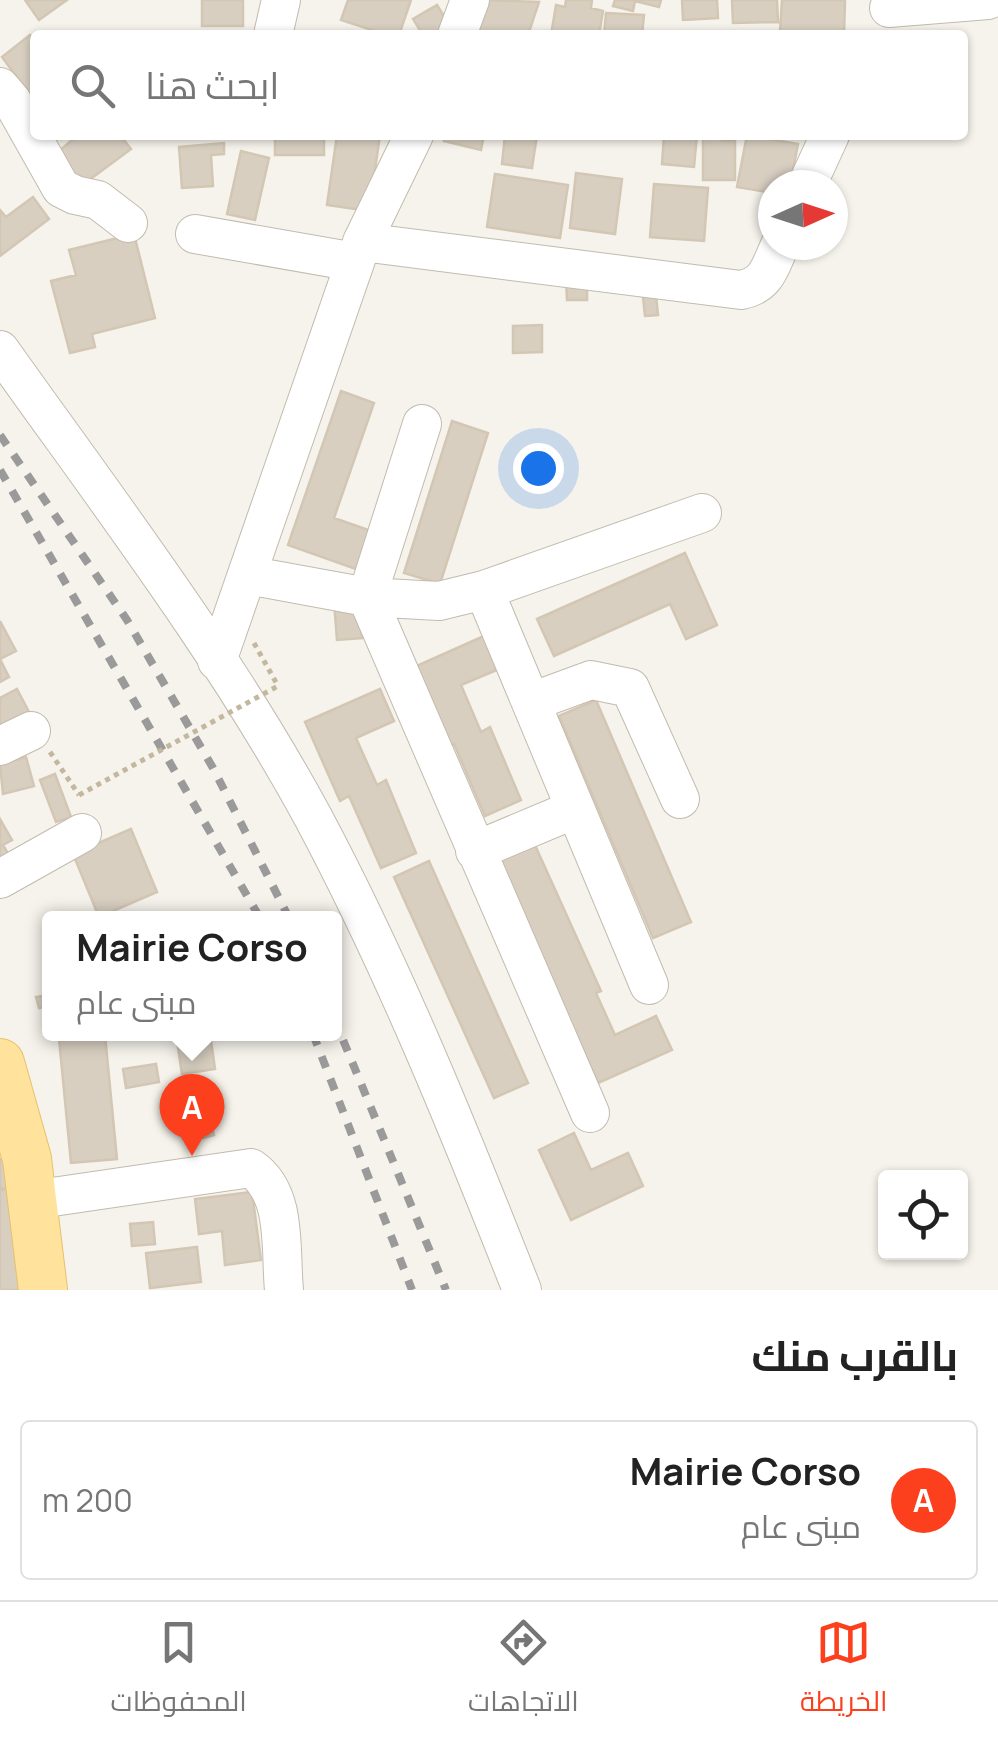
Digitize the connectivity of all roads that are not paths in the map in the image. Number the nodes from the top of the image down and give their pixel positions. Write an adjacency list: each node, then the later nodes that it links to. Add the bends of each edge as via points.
1 (281, 0): 5 (street)
2 (470, 0): 6 (street)
3 (988, 0): 4 (street)
4 (887, 14)
5 (274, 30)
6 (459, 30)
7 (0, 87): 8 (street)
8 (30, 133)
9 (34, 140): 13 (street, via 60,188 98,200)
10 (412, 140): 15 (street)
11 (824, 140): 12 (street)
12 (813, 170)
13 (128, 223)
14 (195, 234): 15 (street)
15 (359, 252): 16 (street, via 741,290 764,280); 20 (street)
16 (773, 260)
17 (0, 350): 23 (street)
18 (422, 424): 22 (street)
19 (702, 513): 21 (street)
20 (246, 575): 22 (street); 23 (street)
21 (484, 590): 22 (street, via 440,600); 24 (street)
22 (367, 597): 28 (street)
23 (217, 661): 36 (street, via 312,817 382,959)
24 (531, 702): 25 (street, via 591,680 630,688); 26 (street)
25 (680, 799)
26 (576, 809): 28 (street); 30 (street)
27 (82, 833): 29 (street)
28 (475, 851): 32 (street)
29 (0, 880)
30 (649, 984)
31 (0, 1064): 33 (main road)
32 (590, 1113)
33 (32, 1200): 34 (main road); 35 (street, via 251,1168 276,1196)
34 (44, 1290)
35 (284, 1290)
36 (522, 1290)

